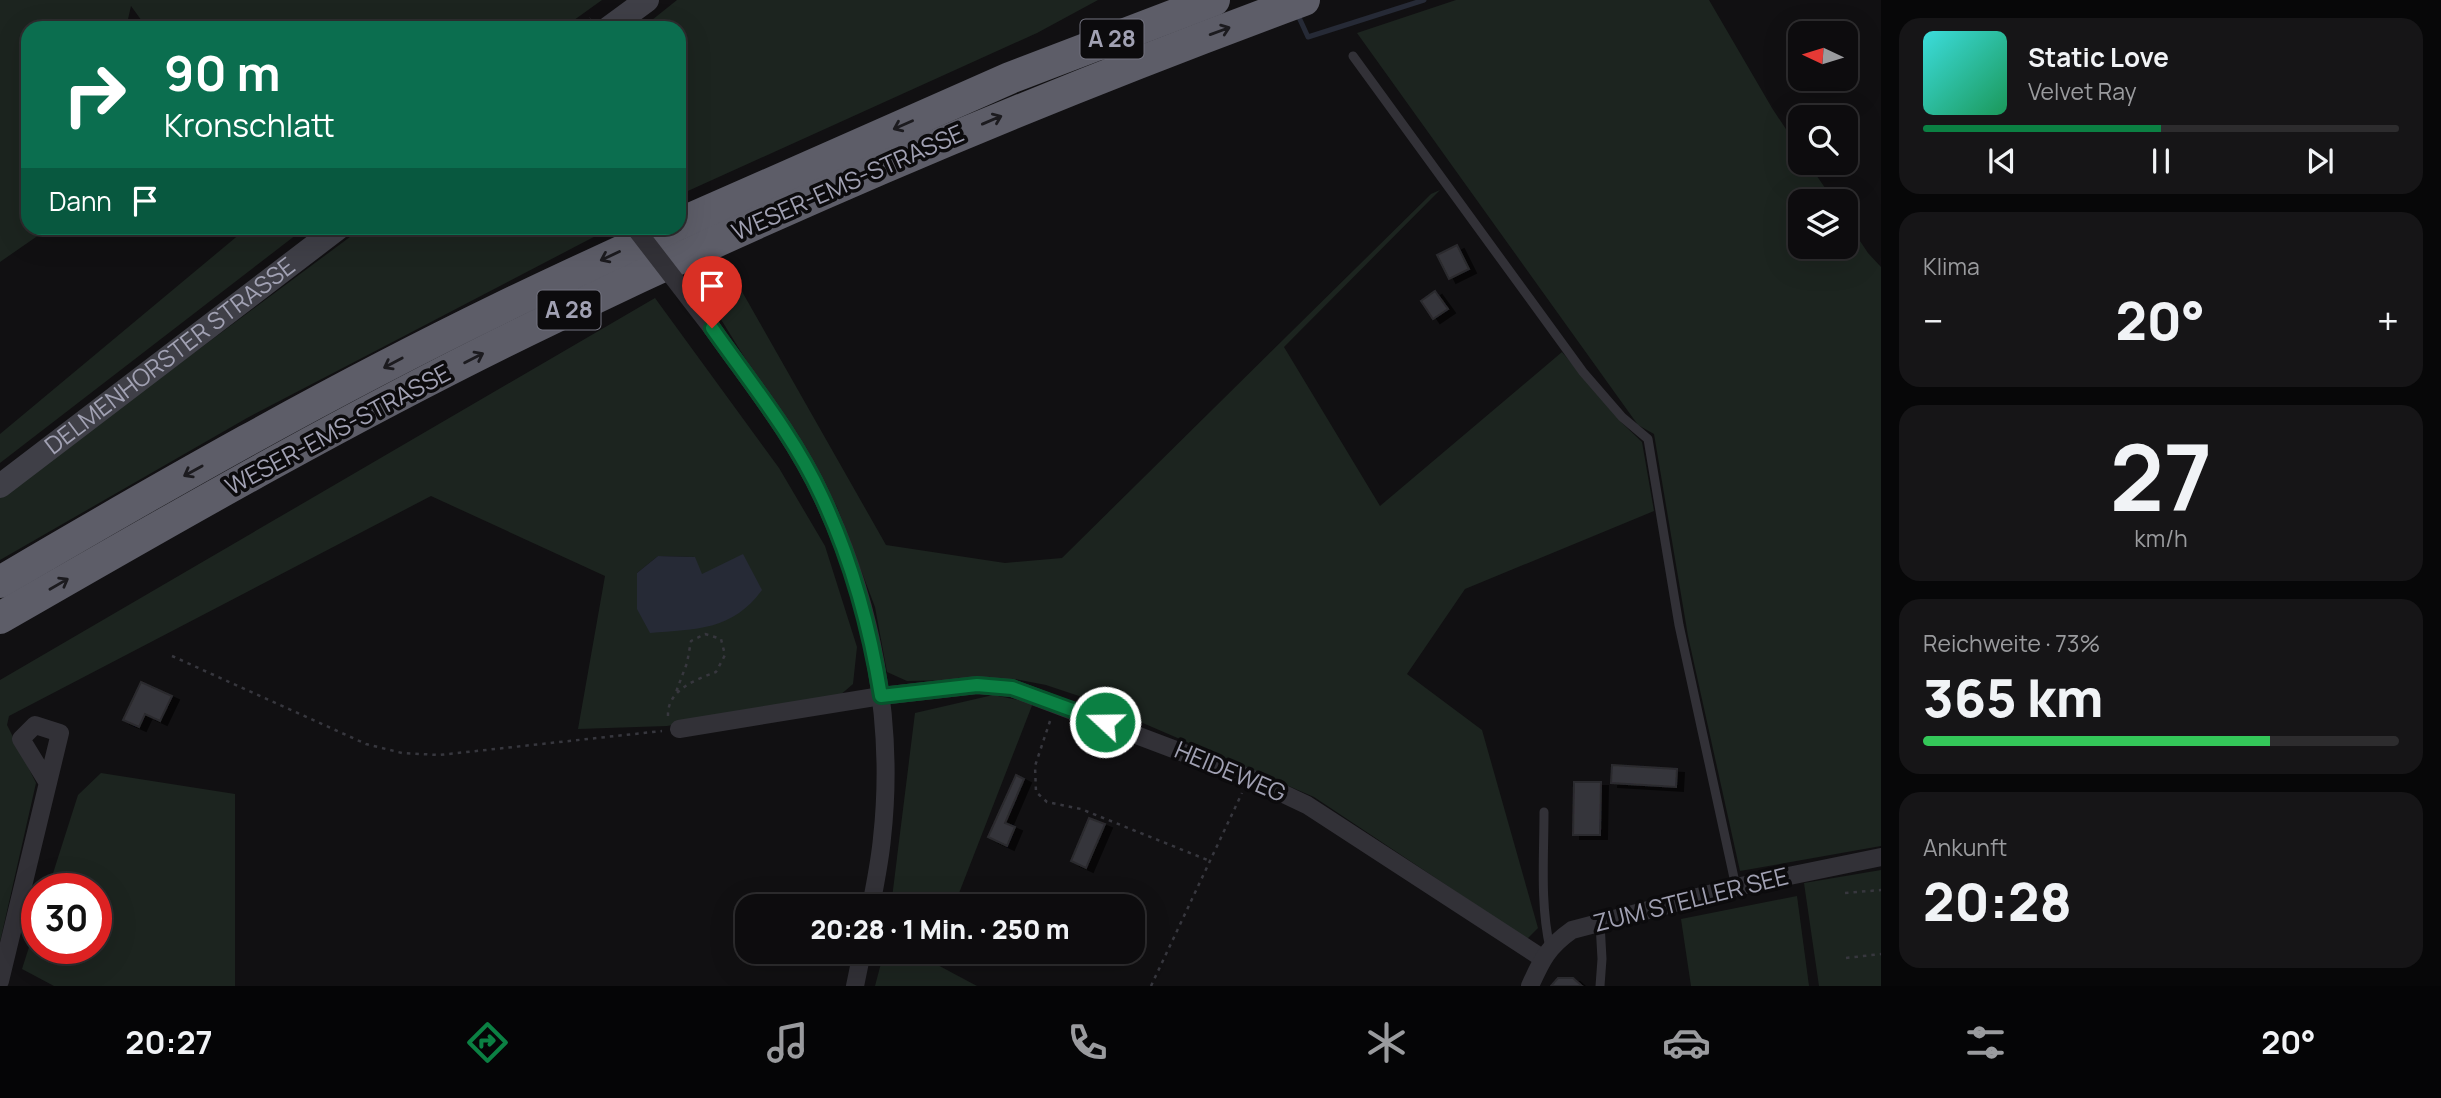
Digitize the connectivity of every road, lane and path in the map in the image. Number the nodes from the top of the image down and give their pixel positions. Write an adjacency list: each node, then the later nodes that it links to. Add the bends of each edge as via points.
1 (647, 0): 5 (street)
2 (1152, 0): 7 (highway, via 1024,59)
3 (1214, 0): 7 (highway, WESER-EMS-STRASSE / A 28)
4 (1290, 5): 14 (highway, WESER-EMS-STRASSE / A 28, one-way to 4, via 209,498 564,312 903,157)
5 (618, 21)
6 (1353, 57): 25 (lane, via 1583,372 1648,439 1679,625)
7 (1010, 78): 8 (highway, WESER-EMS-STRASSE / A 28, one-way to 8)
8 (686, 221)
9 (329, 235): 12 (street, DELMENHORSTER STRASSE)
10 (640, 235): 17 (street, bridge, via 779,421 822,496 852,574 872,642)
11 (657, 235): 13 (highway, WESER-EMS-STRASSE / A 28, one-way to 13, via 497,309 339,391)
12 (0, 486)
13 (0, 582)
14 (0, 618)
15 (172, 656): 19 (path, via 366,744 402,753 439,755)
16 (677, 692): 16 (path, via 716,672 725,655 720,639 705,634 691,641); 19 (path, via 668,705 668,718)
17 (881, 696): 18 (street, HEIDEWEG, via 977,685 1012,688); 19 (street, HEIDEWEG); 28 (street, via 886,756 883,824)
18 (1056, 703): 20 (street, HEIDEWEG); 24 (path, via 1035,766 1036,792 1046,802 1081,809)
19 (679, 729)
20 (1250, 778): 24 (path); 30 (street, HEIDEWEG, via 1307,805)
21 (48, 783): 34 (street)
22 (1544, 812): 30 (lane)
23 (1881, 857): 25 (street, ZUM STELLER SEE)
24 (1210, 861): 37 (path)
25 (1736, 887): 29 (street, ZUM STELLER SEE)
26 (1881, 890): 27 (path)
27 (1845, 893)
28 (873, 894)
29 (1600, 923): 30 (street, ZUM STELLER SEE, via 1572,930); 39 (lane)
30 (1546, 953): 38 (street)
31 (1881, 954): 32 (path)
32 (1846, 958)
33 (860, 964): 36 (street)
34 (0, 982): 35 (lane)
35 (8, 986)
36 (855, 986)
37 (1151, 986)
38 (1530, 986)
39 (1600, 986)

